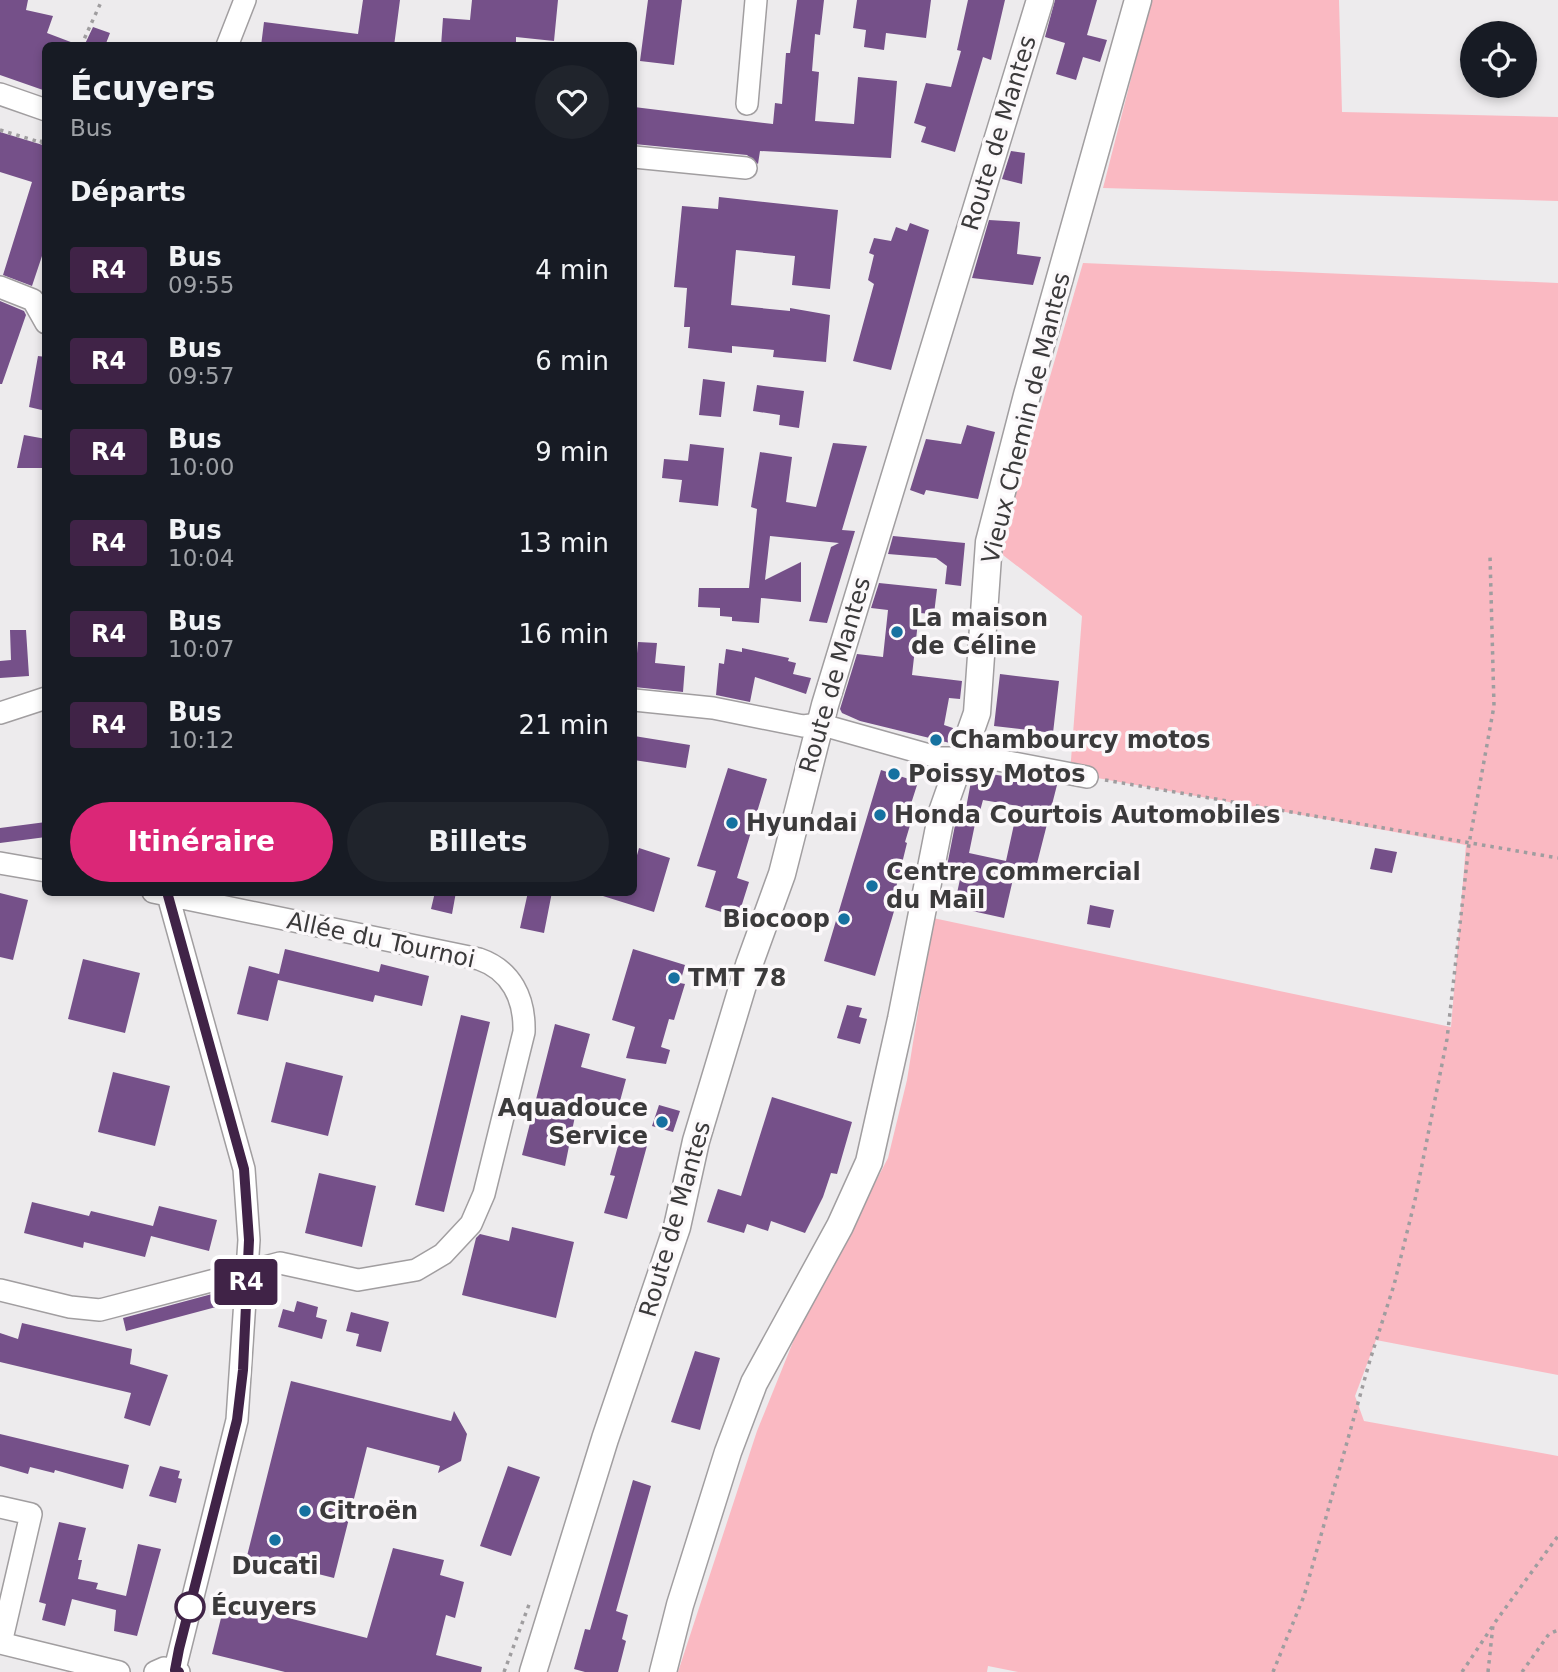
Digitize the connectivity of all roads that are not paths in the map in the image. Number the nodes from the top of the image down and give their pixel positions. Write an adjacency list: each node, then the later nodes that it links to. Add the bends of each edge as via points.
1 (245, 0): 5 (street)
2 (756, 0): 7 (street)
3 (1040, 0): 16 (main road, Route de Mantes)
4 (1138, 0): 17 (main road, Vieux Chemin de Mantes, via 989,542 977,713)
5 (229, 42)
6 (0, 94): 8 (street)
7 (747, 104)
8 (42, 109)
9 (637, 157): 10 (street)
10 (746, 168)
11 (0, 287): 12 (street, via 33,300)
12 (42, 316)
13 (42, 699): 15 (street)
14 (637, 701): 16 (street, via 713,708 803,726)
15 (0, 713)
16 (819, 724): 17 (street, via 940,758); 30 (main road, Route de Mantes, via 782,874 749,965 696,1141 677,1227)
17 (962, 756): 18 (street); 31 (main road, Vieux Chemin de Mantes, via 942,812 869,1162 840,1226 754,1383 728,1452)
18 (1087, 777)
19 (0, 863): 20 (street)
20 (42, 870)
21 (163, 896): 23 (street, via 244,1169)
22 (176, 896): 23 (street, Allée du Tournoi, via 487,962 506,975 525,1012 484,1194 471,1224 443,1254 415,1270 365,1280 280,1263)
23 (247, 1271): 24 (street, Allée du Tournoi, via 100,1310); 28 (street, via 237,1420)
24 (0, 1290)
25 (0, 1507): 26 (street, via 31,1514)
26 (0, 1643): 27 (street)
27 (69, 1666): 29 (street)
28 (170, 1671)
29 (119, 1672)
30 (533, 1672)
31 (663, 1672)

